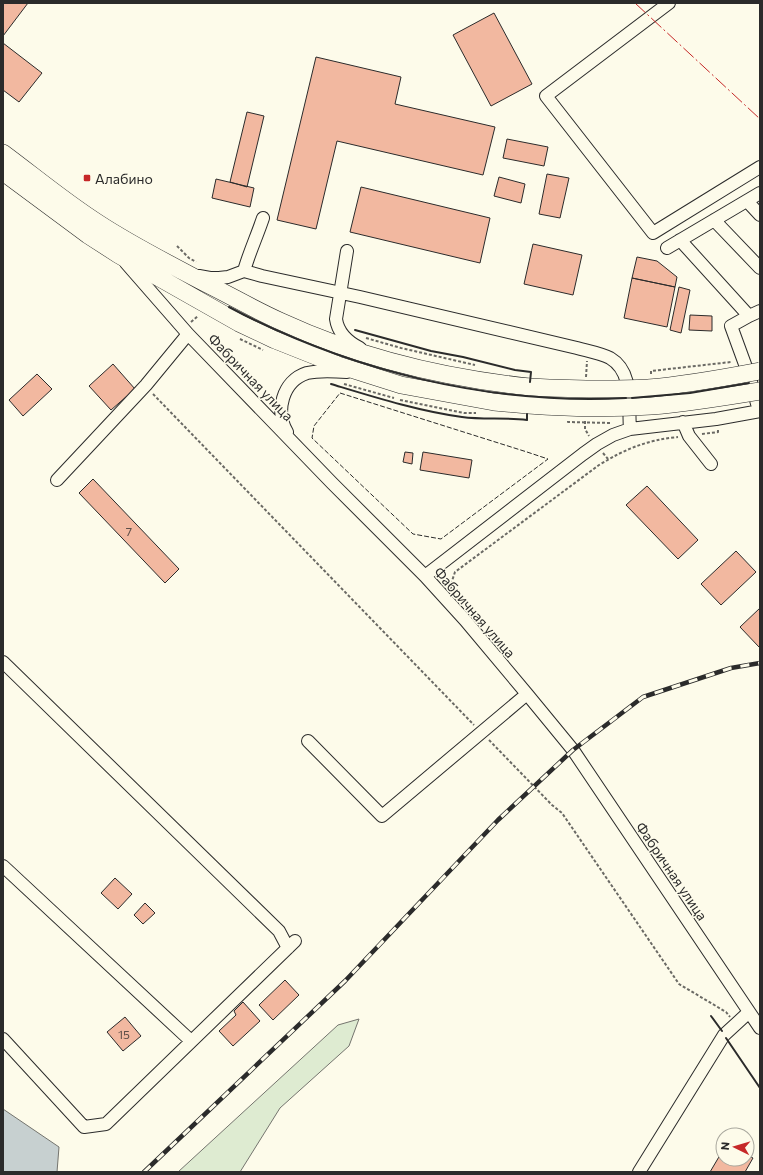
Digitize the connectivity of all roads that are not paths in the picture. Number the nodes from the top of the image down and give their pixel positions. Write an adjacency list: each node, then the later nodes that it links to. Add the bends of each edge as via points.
1 (669, 3): 3 (street, via 546,96 653,233)
2 (3, 153): 15 (highway, via 97,222)
3 (760, 167)
4 (3, 172): 13 (highway)
5 (760, 193): 6 (street)
6 (747, 201): 7 (street); 9 (street)
7 (760, 215)
8 (263, 218): 16 (street)
9 (714, 220): 10 (street); 14 (street)
10 (680, 240): 11 (street); 18 (street)
11 (667, 248)
12 (347, 251): 17 (street)
13 (119, 255): 19 (street, Фабричная улица); 22 (highway, via 239,323 275,340)
14 (760, 268)
15 (183, 271): 16 (street, via 219,278); 20 (highway, via 282,323)
16 (244, 271): 17 (street)
17 (340, 292): 20 (street, via 336,319 340,332 357,347); 26 (street, via 610,358 623,369 626,376)
18 (755, 314): 24 (street, via 731,326)
19 (189, 329): 27 (street, Фабричная улица); 29 (street, via 146,385)
20 (376, 358): 21 (highway, bridge, via 497,384 572,389 649,388 689,384)
21 (760, 371)
22 (361, 373): 23 (highway, bridge, via 401,385 450,395 494,402 571,408 650,406); 27 (street, via 306,374 290,386 281,404 281,417)
23 (760, 390)
24 (759, 411): 25 (street)
25 (683, 422): 26 (street); 28 (street, via 689,436)
26 (630, 429): 30 (street, via 597,444)
27 (294, 444): 30 (street, Фабричная улица)
28 (711, 464)
29 (57, 480)
30 (425, 576): 32 (street, Фабричная улица)
31 (3, 662): 38 (street, via 291,944)
32 (527, 694): 33 (street, via 382,816); 35 (street, Фабричная улица, via 573,750)
33 (308, 741)
34 (3, 866): 38 (street)
35 (749, 1012): 36 (street, Фабричная улица); 39 (street, via 724,1035)
36 (760, 1028)
37 (3, 1039): 38 (street, via 84,1127 106,1124)
38 (191, 1041)
39 (639, 1172)

